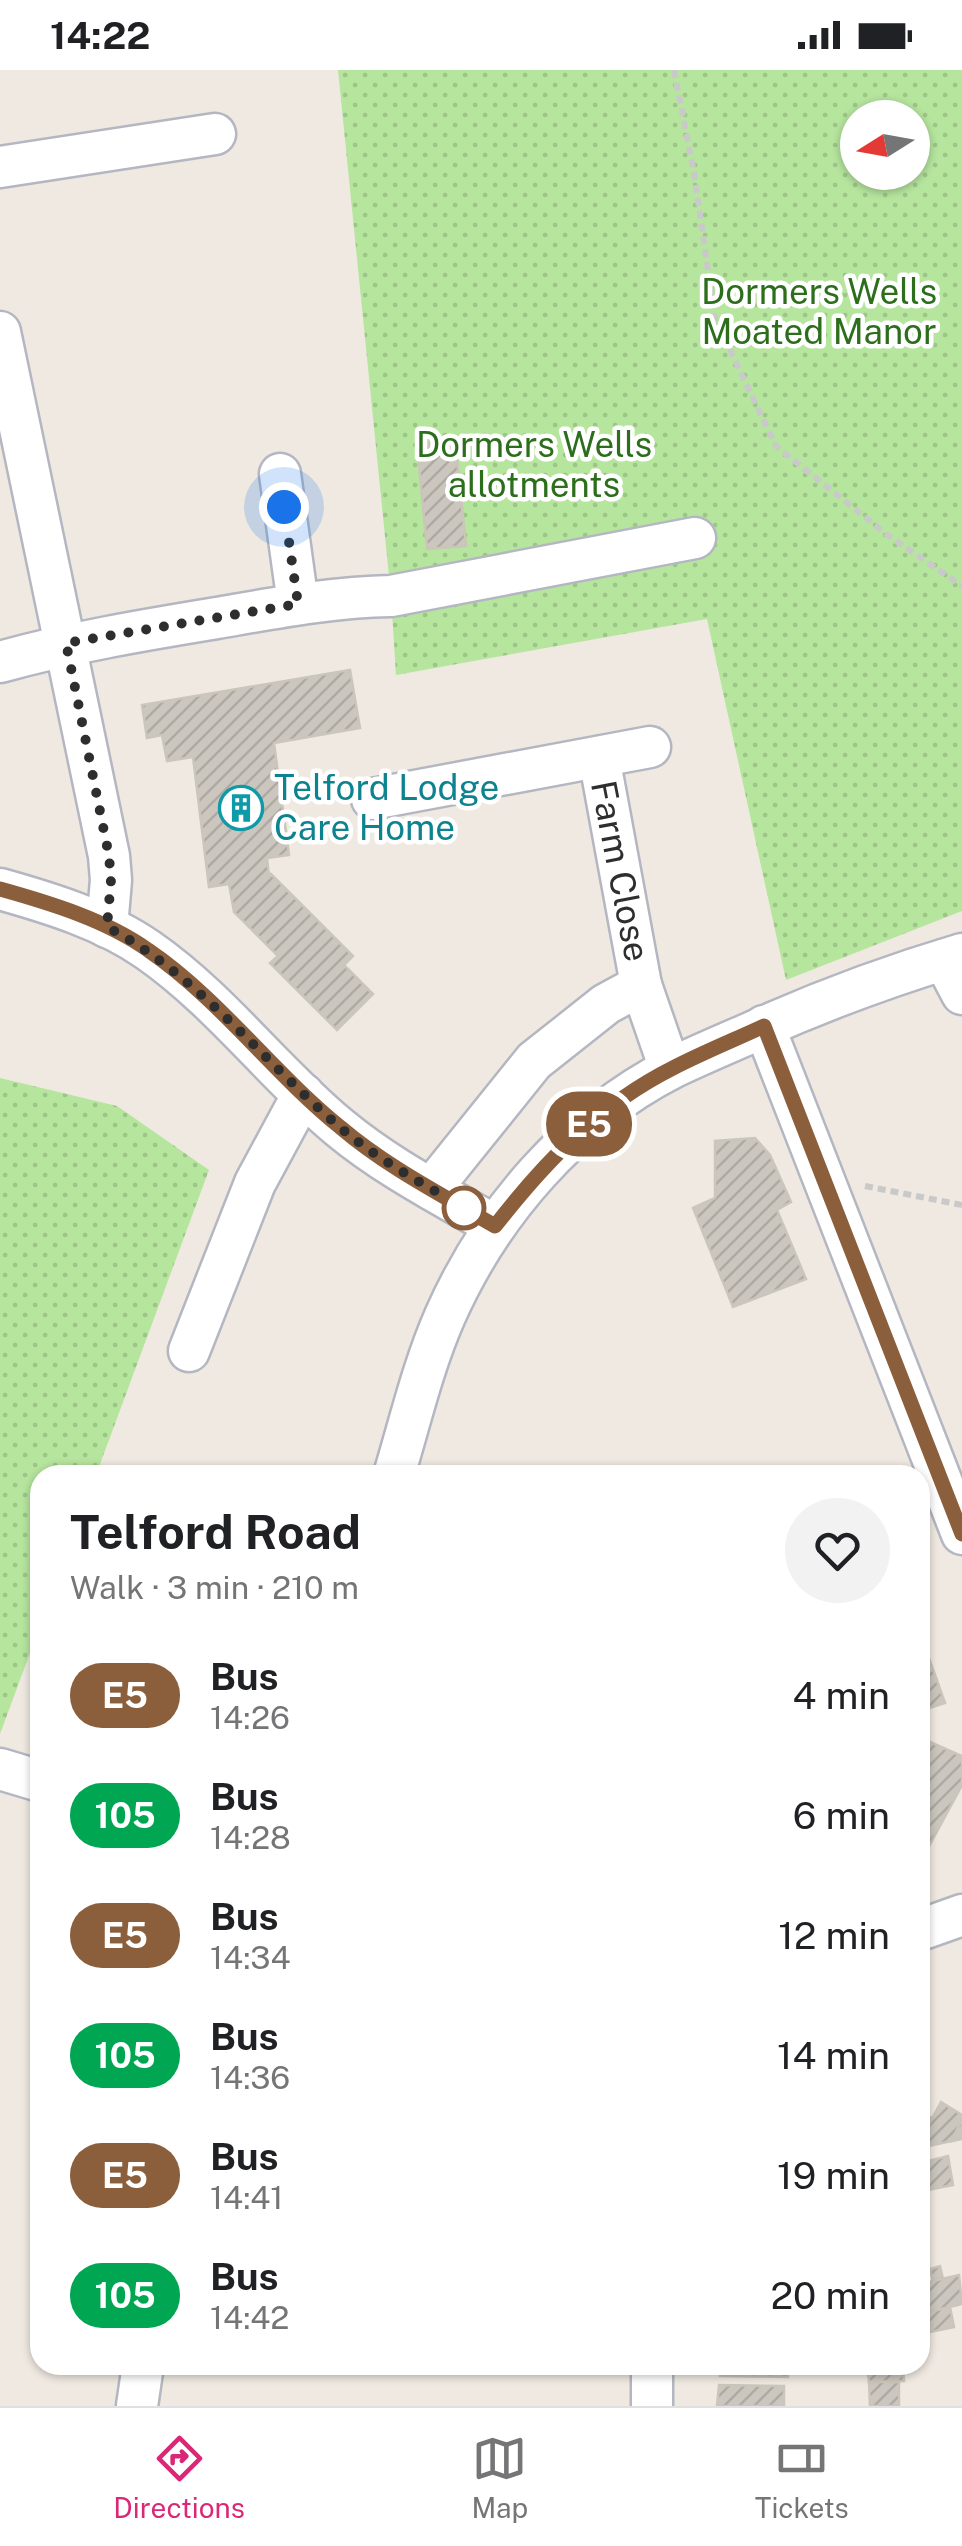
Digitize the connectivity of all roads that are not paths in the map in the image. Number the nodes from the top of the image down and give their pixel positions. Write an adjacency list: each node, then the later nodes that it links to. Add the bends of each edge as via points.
1 (214, 134): 2 (street)
2 (0, 168)
3 (0, 332): 7 (street)
4 (280, 474): 6 (street)
5 (695, 538): 6 (street, via 391,596)
6 (298, 604): 7 (street)
7 (66, 643): 8 (street); 13 (street, via 109,856)
8 (0, 662)
9 (650, 747): 10 (street, Farm Close)
10 (598, 757): 11 (street, Farm Close); 15 (street, Farm Close)
11 (372, 799)
12 (0, 889): 13 (street)
13 (107, 927): 18 (street, via 149,950)
14 (956, 969): 16 (street, via 884,977)
15 (641, 985): 17 (street, Farm Close); 19 (street, Farm Close, via 534,1061)
16 (764, 1026): 17 (street); 23 (street)
17 (670, 1069): 20 (street, via 575,1135)
18 (303, 1094): 19 (street); 21 (street, via 255,1183)
19 (430, 1189): 20 (street)
20 (495, 1226): 22 (street, via 445,1316)
21 (188, 1350)
22 (397, 1465)
23 (962, 1534)
24 (0, 1768): 25 (street)
25 (30, 1778)
26 (962, 1915): 27 (street)
27 (930, 1926)
28 (141, 2375): 30 (street)
29 (652, 2375): 31 (street)
30 (136, 2406)
31 (652, 2406)

